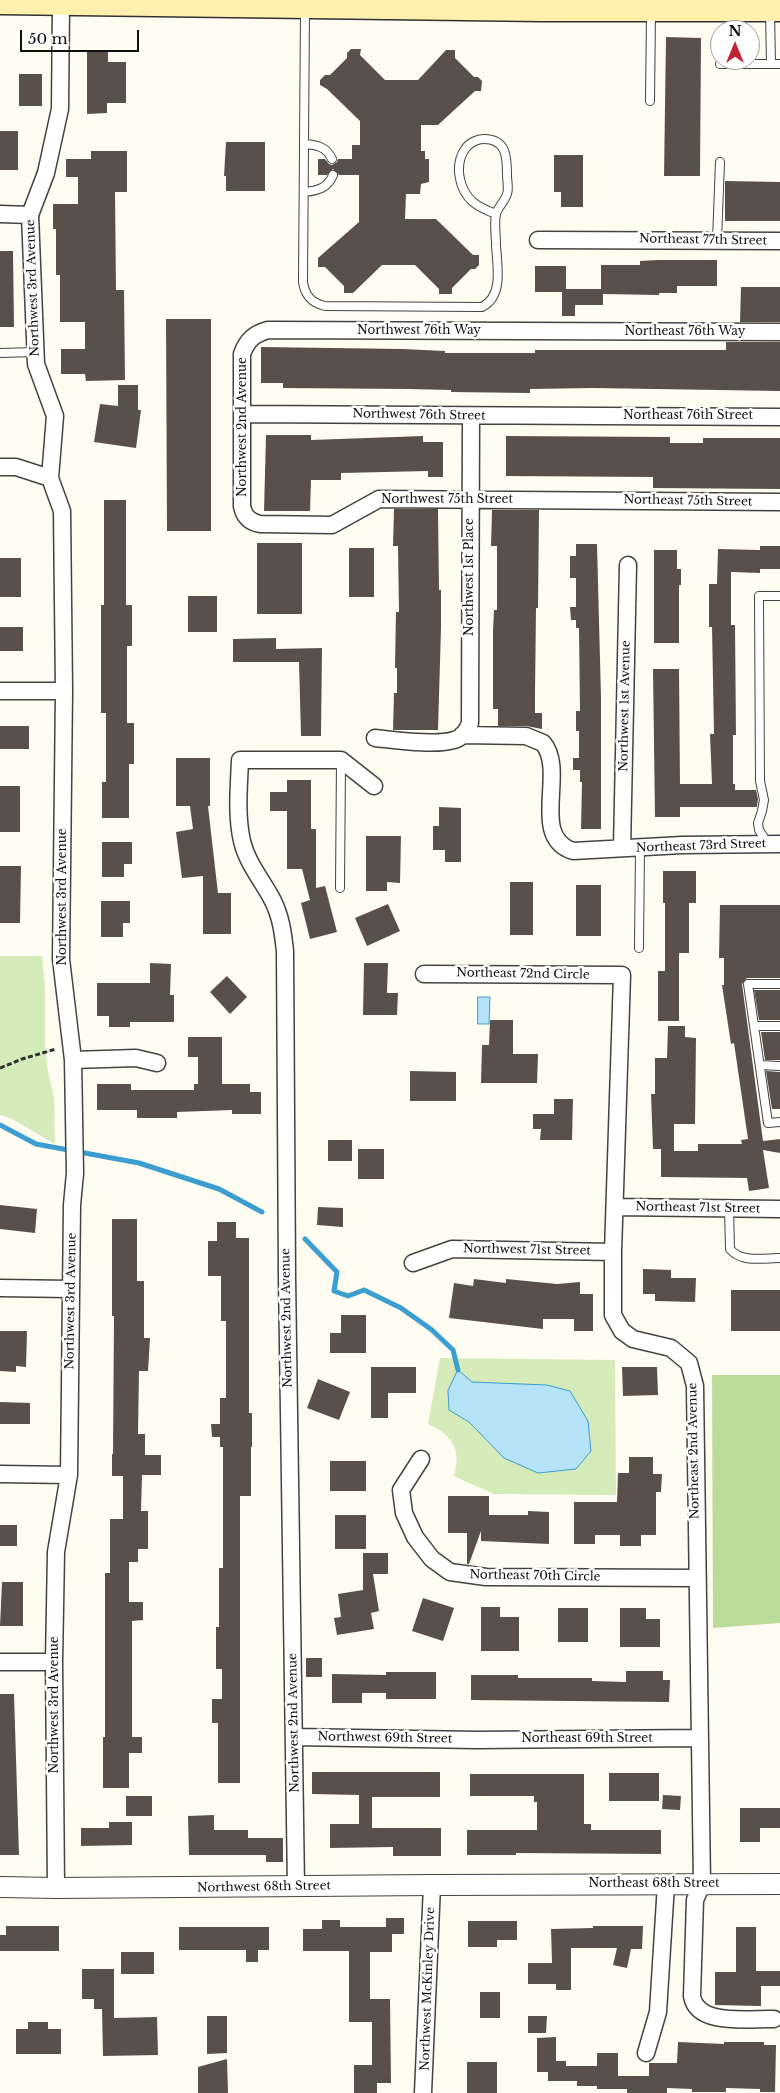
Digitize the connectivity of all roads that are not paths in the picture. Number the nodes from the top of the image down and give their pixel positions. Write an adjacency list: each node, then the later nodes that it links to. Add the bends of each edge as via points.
1 (0, 3): 2 (main road)
2 (61, 4): 4 (main road); 17 (street, Northwest 3rd Avenue, via 60,109 46,173)
3 (651, 5): 4 (main road, via 542,10); 5 (main road); 9 (lane)
4 (305, 6): 10 (lane)
5 (775, 10): 7 (lane)
6 (760, 64): 7 (lane)
7 (771, 64): 8 (lane)
8 (780, 64)
9 (650, 101)
10 (304, 144): 11 (lane, via 318,145); 14 (lane)
11 (332, 159)
12 (720, 162): 19 (lane)
13 (333, 174): 14 (lane, via 322,189)
14 (304, 192): 16 (lane, via 304,290 312,301 325,306 475,309 488,304 497,286)
15 (0, 214): 17 (street)
16 (496, 214): 16 (lane, via 508,194 508,155 491,140 476,141 464,150 461,157 460,180 471,200 480,208)
17 (30, 215): 24 (street, Northwest 3rd Avenue)
18 (538, 240): 19 (street, Northeast 77th Street)
19 (717, 240): 20 (street, Northeast 77th Street)
20 (780, 241)
21 (590, 331): 22 (street, Northeast 76th Way); 23 (street, Northwest 76th Way, via 268,330)
22 (780, 332)
23 (250, 338): 26 (street, Northwest 2nd Avenue, via 242,354)
24 (36, 352): 25 (lane); 31 (street, Northwest 3rd Avenue, via 36,364 55,416)
25 (0, 353)
26 (243, 414): 27 (street, Northwest 76th Street); 35 (street, Northwest 2nd Avenue, via 242,506)
27 (470, 416): 28 (street, Northwest 76th Street); 32 (street, Northwest 1st Place)
28 (596, 416): 29 (street, Northeast 76th Street)
29 (780, 417)
30 (0, 466): 31 (street, via 16,467)
31 (50, 478): 39 (street, Northwest 3rd Avenue, via 62,511)
32 (470, 499): 33 (street, Northwest 75th Street); 35 (street, Northwest 75th Street, via 379,498 332,525 260,524); 40 (street, Northwest 1st Place, via 471,716 468,729)
33 (596, 500): 34 (street, Northeast 75th Street)
34 (780, 502)
35 (247, 518)
36 (628, 564): 45 (street, Northwest 1st Avenue)
37 (780, 596): 44 (lane, via 759,596 760,782 764,800 758,823 759,830)
38 (0, 691): 39 (street)
39 (64, 691): 54 (street, Northwest 3rd Avenue, via 61,959)
40 (462, 735): 41 (street, Northeast 73rd Street, via 447,742); 45 (street, Northeast 73rd Street, via 526,736 544,743 550,759 551,822 558,843 573,851)
41 (375, 738)
42 (340, 760): 43 (street); 47 (lane); 73 (street, Northwest 2nd Avenue, via 240,760 242,841 252,868 282,922 285,951)
43 (374, 786)
44 (774, 844): 46 (street, Northeast 73rd Street)
45 (622, 848): 46 (street, Northeast 73rd Street)
46 (640, 848): 48 (lane)
47 (340, 888)
48 (639, 948)
49 (424, 974): 50 (street, Northeast 72nd Circle)
50 (622, 975): 59 (street, Northeast 2nd Avenue)
51 (780, 984): 52 (lane, via 748,984)
52 (754, 1026): 53 (lane); 56 (lane)
53 (780, 1026)
54 (72, 1053): 55 (street, via 136,1058); 66 (street, Northwest 3rd Avenue, via 75,1173)
55 (157, 1063)
56 (760, 1066): 57 (lane); 58 (lane, via 768,1123)
57 (780, 1066)
58 (780, 1122)
59 (616, 1207): 60 (street, Northeast 71st Street); 62 (street, Northeast 2nd Avenue)
60 (729, 1208): 61 (street, Northeast 71st Street); 63 (lane, via 729,1242 734,1253 744,1258)
61 (780, 1209)
62 (613, 1252): 64 (street, Northwest 71st Street, via 452,1249); 70 (street, Northeast 2nd Avenue, via 613,1315 622,1331 633,1339 671,1348 689,1363 695,1386)
63 (780, 1258)
64 (413, 1263)
65 (0, 1288): 66 (street)
66 (71, 1288): 69 (street, Northwest 3rd Avenue)
67 (420, 1459): 70 (street, Northeast 70th Circle, via 401,1490 404,1514 432,1559 450,1572 486,1577)
68 (0, 1474): 69 (street)
69 (69, 1475): 72 (street, Northwest 3rd Avenue, via 56,1552)
70 (696, 1578): 74 (street, Northeast 2nd Avenue)
71 (0, 1662): 72 (street)
72 (54, 1662): 83 (street, Northwest 3rd Avenue)
73 (294, 1736): 75 (street, Northwest 69th Street); 82 (street, Northwest 2nd Avenue)
74 (698, 1738): 75 (street, Northeast 69th Street); 78 (street, Northeast 2nd Avenue)
75 (476, 1740)
76 (528, 1884): 77 (street, Northeast 68th Street); 80 (street, Northwest 68th Street)
77 (666, 1884): 78 (street, Northeast 68th Street); 85 (street, via 658,2012)
78 (702, 1884): 79 (street, Northeast 68th Street); 84 (street, Northeast 2nd Avenue, via 695,1900 692,1960 692,1996 696,2008 713,2017)
79 (780, 1884)
80 (432, 1885): 82 (street, Northwest 68th Street); 86 (street, Northwest McKinley Drive)
81 (0, 1887): 83 (street, Northwest 68th Street)
82 (296, 1887): 83 (street, Northwest 68th Street)
83 (56, 1888)
84 (774, 2019)
85 (646, 2053)
86 (423, 2093)

